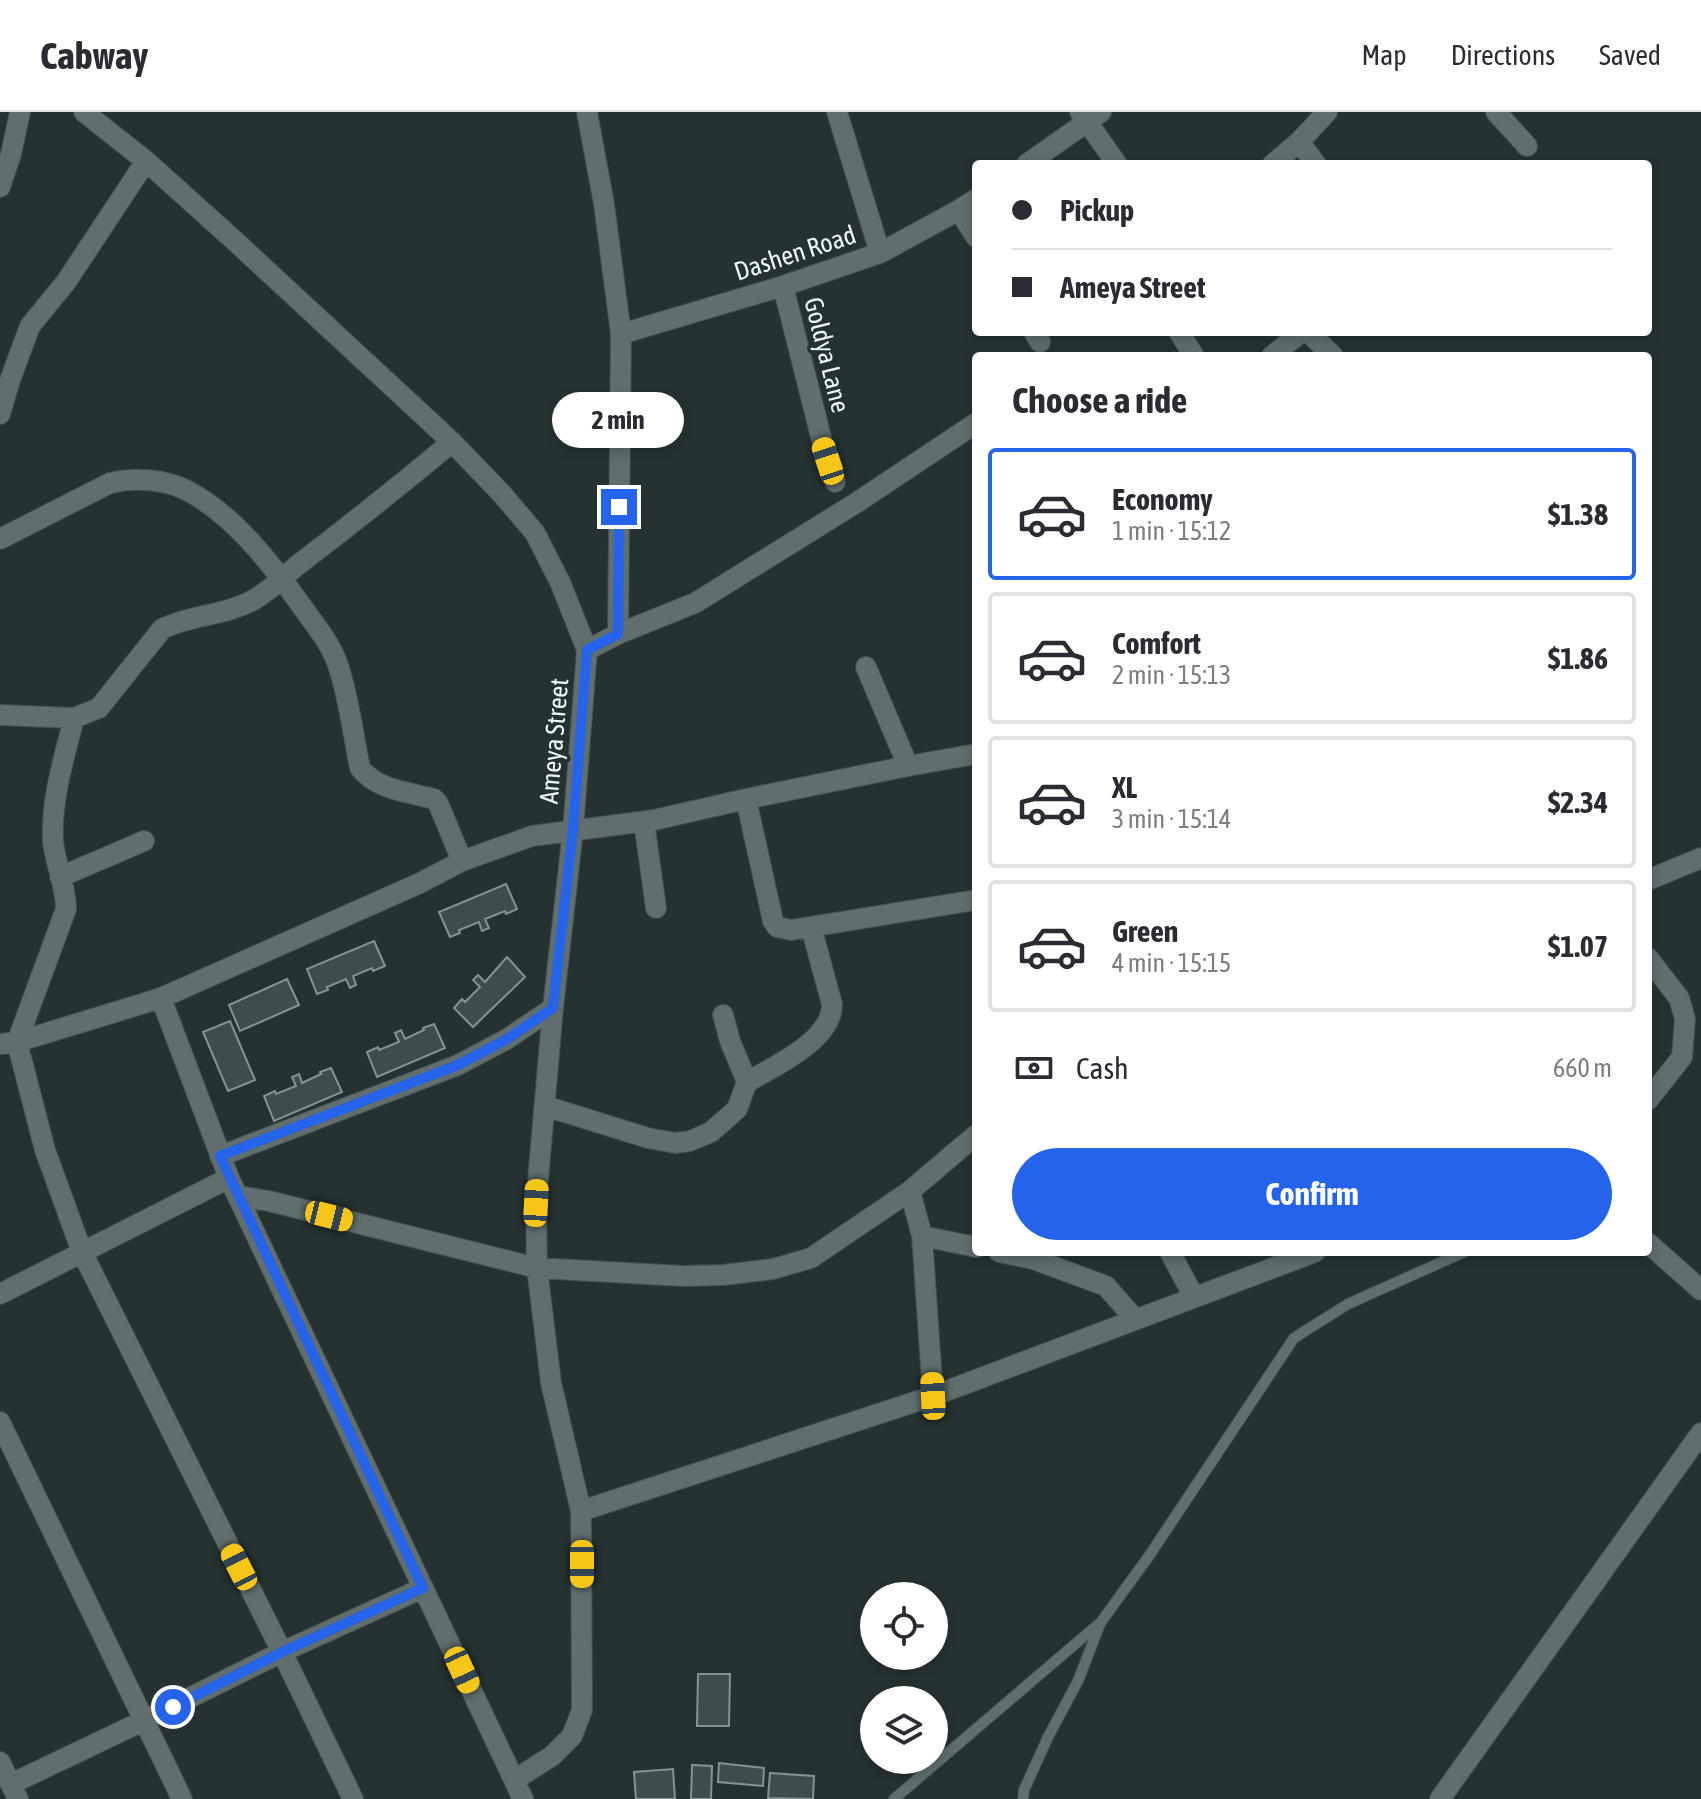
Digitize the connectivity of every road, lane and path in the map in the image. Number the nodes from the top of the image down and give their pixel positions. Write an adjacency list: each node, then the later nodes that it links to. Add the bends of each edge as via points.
1 (20, 112): 15 (street)
2 (84, 112): 14 (street)
3 (587, 112): 19 (street)
4 (837, 112): 17 (street)
5 (1327, 112): 8 (street)
6 (1496, 112): 9 (street)
7 (1089, 116): 10 (street); 11 (street)
8 (1299, 142): 12 (street); 13 (street)
9 (1527, 146)
10 (1032, 160)
11 (1115, 160)
12 (1278, 160)
13 (1313, 160)
14 (146, 161): 24 (street, via 66,282 30,326); 26 (street)
15 (0, 187)
16 (968, 204): 17 (street, Dashen Road)
17 (880, 253): 18 (street, Dashen Road)
18 (783, 286): 19 (street, Dashen Road); 27 (street, Goldya Lane)
19 (621, 334): 30 (street)
20 (1296, 336): 22 (street)
21 (1312, 336): 23 (street)
22 (1277, 352)
23 (1329, 352)
24 (0, 414)
25 (972, 426): 30 (street, Ameya Street, via 695,603)
26 (452, 442): 29 (street); 31 (street, via 535,533)
27 (835, 482)
28 (0, 539): 29 (street, via 110,483 158,481 212,505)
29 (281, 577): 34 (street, via 253,600 162,629 99,708); 42 (street, via 338,663 360,768 380,785 434,799)
30 (618, 634): 31 (street, Ameya Street)
31 (587, 650): 39 (street, Ameya Street)
32 (866, 667): 36 (street)
33 (0, 715): 34 (street)
34 (74, 718): 43 (street, via 53,808)
35 (972, 755): 36 (street)
36 (908, 766): 37 (street)
37 (746, 799): 38 (street); 47 (street, via 773,921 791,930)
38 (644, 822): 39 (street); 46 (street)
39 (573, 830): 42 (street, Ameya Street, via 532,836); 50 (street)
40 (144, 841): 43 (street)
41 (1701, 858): 44 (street)
42 (462, 861): 49 (street, Ameya Street)
43 (60, 877): 52 (street, via 66,909)
44 (1652, 878)
45 (972, 901): 47 (street)
46 (656, 908)
47 (811, 927): 53 (street, via 832,1014 823,1031 791,1057)
48 (1652, 963): 54 (street, via 1679,998 1685,1019 1682,1057)
49 (161, 998): 52 (street, Ameya Street); 57 (street)
50 (553, 1008): 55 (street); 57 (street, via 458,1065)
51 (723, 1015): 53 (street)
52 (9, 1043): 63 (street)
53 (747, 1082): 55 (street, via 737,1109 711,1132 675,1143)
54 (1652, 1095)
55 (545, 1106): 68 (street, via 536,1203)
56 (972, 1138): 59 (street)
57 (220, 1156): 58 (street)
58 (233, 1187): 63 (street); 68 (street, via 269,1201); 77 (street)
59 (910, 1191): 60 (street); 68 (street, via 811,1258 773,1269 683,1276)
60 (922, 1236): 61 (street); 73 (street)
61 (972, 1246)
62 (1652, 1247): 69 (street)
63 (82, 1252): 70 (street); 79 (street)
64 (1018, 1256): 72 (street, via 1106,1286)
65 (1172, 1256): 71 (street)
66 (1304, 1256): 71 (street)
67 (1455, 1256): 78 (lane, via 1348,1304 1294,1338)
68 (537, 1268): 76 (street, via 551,1383)
69 (1701, 1290)
70 (0, 1294)
71 (1194, 1297): 72 (street)
72 (1135, 1319): 73 (street)
73 (933, 1396): 76 (street)
74 (0, 1422): 80 (street)
75 (1701, 1433): 89 (street)
76 (581, 1511): 82 (street, via 582,1710 572,1736)
77 (423, 1588): 79 (street); 82 (street)
78 (1101, 1622): 87 (lane); 88 (lane)
79 (282, 1652): 80 (street); 85 (street)
80 (145, 1720): 83 (street); 84 (street)
81 (0, 1762): 83 (street)
82 (514, 1780): 86 (street)
83 (14, 1791)
84 (182, 1799)
85 (353, 1799)
86 (523, 1799)
87 (894, 1799)
88 (1023, 1799)
89 (1440, 1799)

